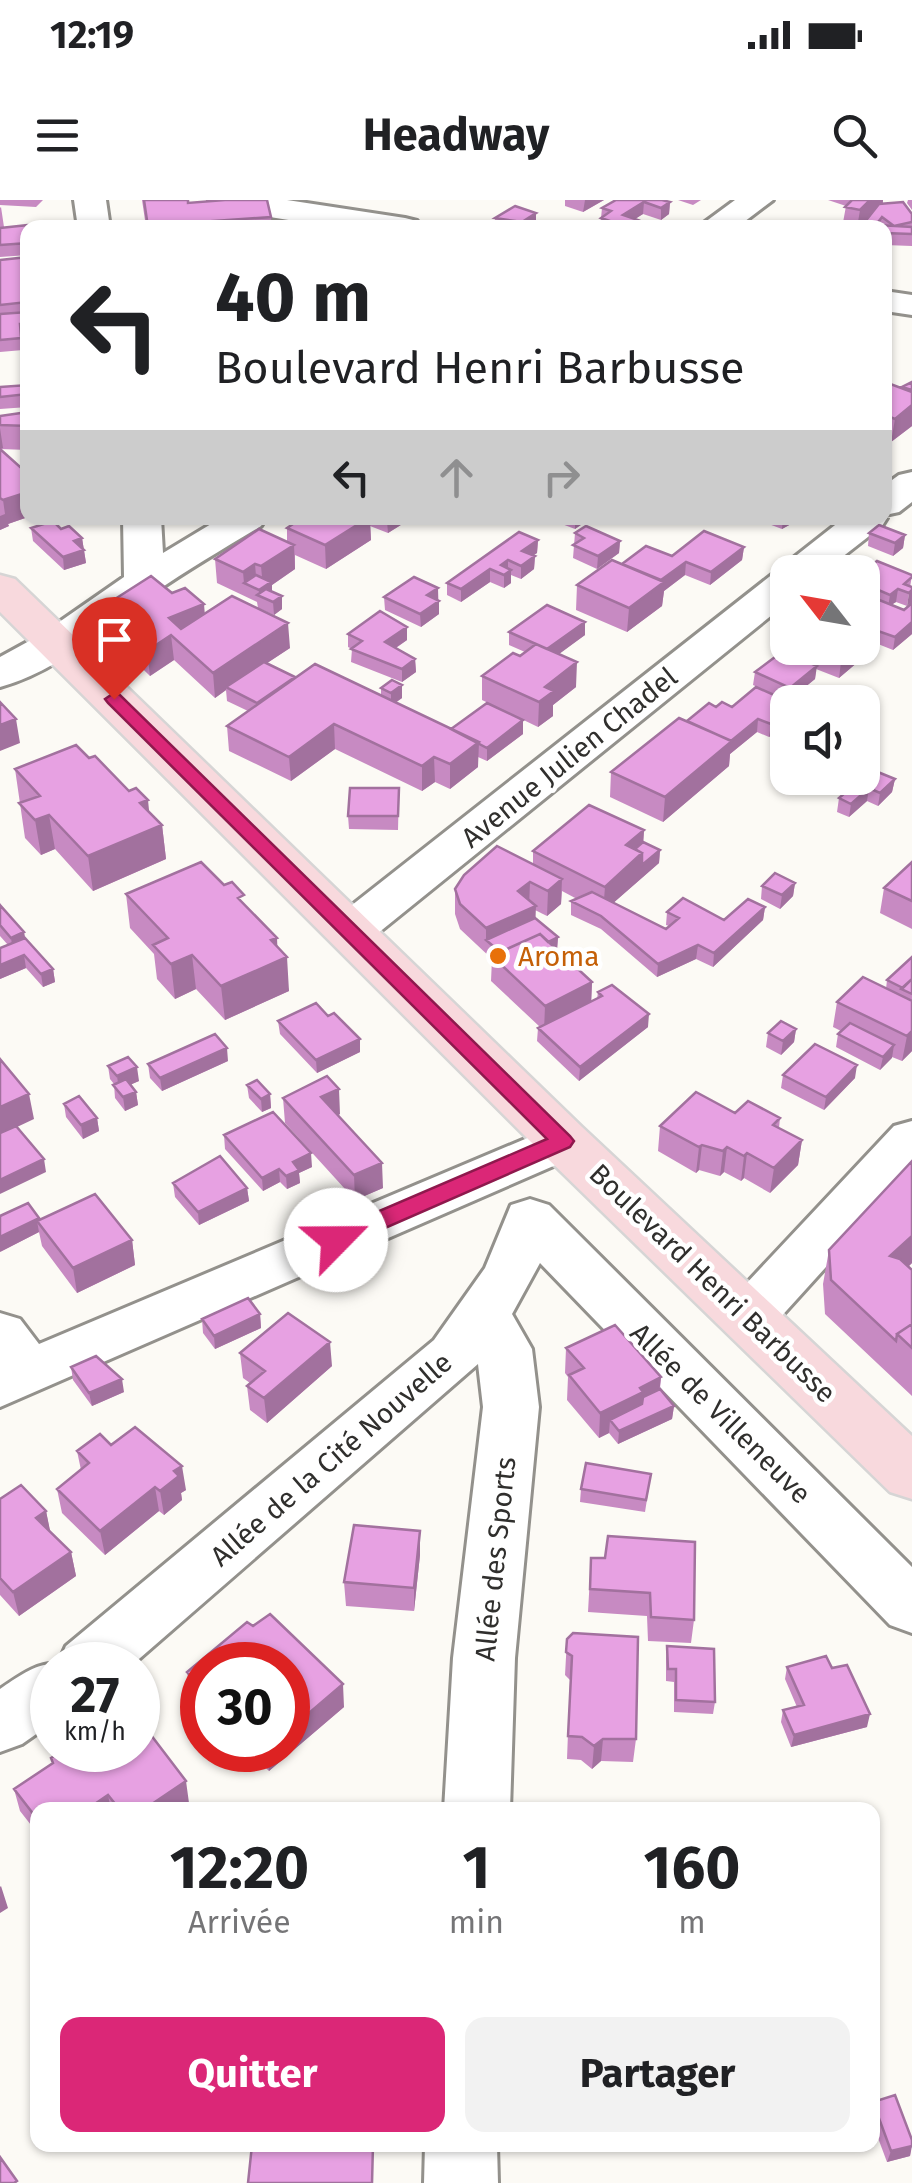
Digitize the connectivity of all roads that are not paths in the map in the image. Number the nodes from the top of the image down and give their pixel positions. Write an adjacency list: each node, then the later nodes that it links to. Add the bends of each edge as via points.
1 (230, 200): 3 (street)
2 (756, 200): 4 (street)
3 (355, 220)
4 (725, 220)
5 (912, 483): 6 (street)
6 (892, 499)
7 (142, 525): 11 (street)
8 (235, 525): 11 (street)
9 (859, 525): 10 (street)
10 (821, 555)
11 (144, 581): 14 (street)
12 (0, 588): 14 (main road, Boulevard Henri Barbusse)
13 (770, 596): 16 (street, Avenue Julien Chadel)
14 (58, 643): 15 (street); 16 (main road, Boulevard Henri Barbusse)
15 (0, 674)
16 (350, 931): 18 (main road, Boulevard Henri Barbusse)
17 (912, 1139): 21 (street)
18 (562, 1141): 21 (main road, Boulevard Henri Barbusse); 22 (street)
19 (530, 1219): 20 (street, Allée de la Cité Nouvelle, via 509,1275); 24 (street, Allée de Villeneuve)
20 (484, 1314): 25 (street, Allée de la Cité Nouvelle, via 419,1388); 28 (street, Allée des Sports, via 504,1349 511,1408 484,1658)
21 (749, 1316): 23 (main road, Boulevard Henri Barbusse)
22 (9, 1363)
23 (912, 1474)
24 (912, 1607)
25 (115, 1642)
26 (30, 1704): 27 (street)
27 (0, 1724)
28 (477, 1802)
29 (461, 2152): 30 (street)
30 (462, 2183)

